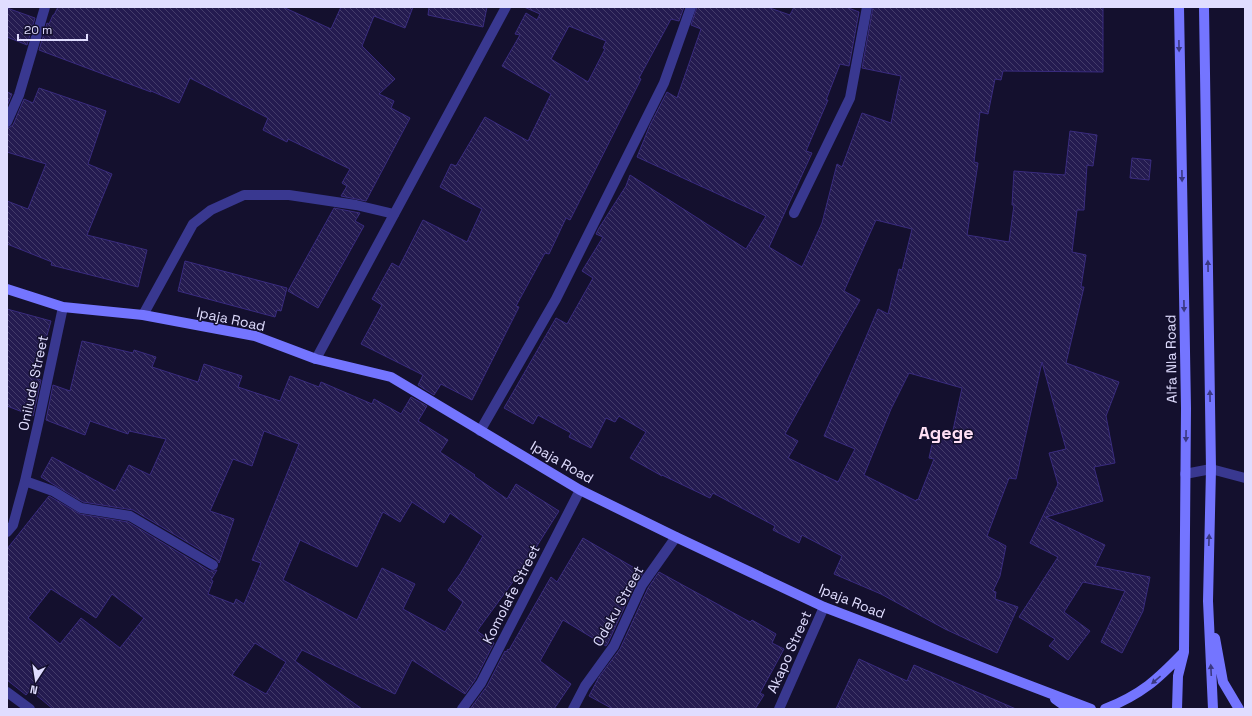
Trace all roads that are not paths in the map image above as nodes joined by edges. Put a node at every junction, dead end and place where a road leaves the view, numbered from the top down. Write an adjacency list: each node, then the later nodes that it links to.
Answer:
1 (46, 7): 7 (street)
2 (506, 7): 9 (street)
3 (691, 7): 14 (street)
4 (867, 7): 8 (street)
5 (1179, 7): 16 (main road, Alfa Nla Road, one-way to 16)
6 (1204, 7): 15 (main road, one-way to 6)
7 (7, 122)
8 (794, 213)
9 (394, 214): 12 (street); 13 (street)
10 (7, 289): 11 (main road, Ipaja Road)
11 (63, 307): 12 (main road, Ipaja Road); 18 (street, Onilude Street)
12 (143, 315): 13 (main road, Ipaja Road)
13 (316, 359): 14 (main road, Ipaja Road)
14 (480, 431): 19 (main road, Ipaja Road)
15 (1211, 469): 16 (street); 17 (street); 23 (main road, one-way to 15)
16 (1185, 474): 25 (main road, Alfa Nla Road)
17 (1245, 478)
18 (25, 481): 20 (street, Onilude Street); 22 (street)
19 (580, 490): 21 (main road, Ipaja Road); 29 (street, Komolafe Street)
20 (7, 532)
21 (676, 537): 24 (main road, Ipaja Road); 30 (street, Odeku Street)
22 (213, 565)
23 (1208, 601): 36 (main road, one-way to 23); 37 (main road)
24 (824, 607): 26 (main road, Ipaja Road); 31 (street, Akapo Street)
25 (1184, 652): 34 (main road, one-way to 34); 35 (main road, Alfa Nla Road)
26 (1044, 690): 32 (main road); 33 (main road, Ipaja Road)
27 (7, 692): 28 (street)
28 (30, 709)
29 (462, 709)
30 (573, 709)
31 (779, 709)
32 (1069, 709)
33 (1091, 709)
34 (1105, 709)
35 (1177, 709)
36 (1213, 709)
37 (1239, 709)

